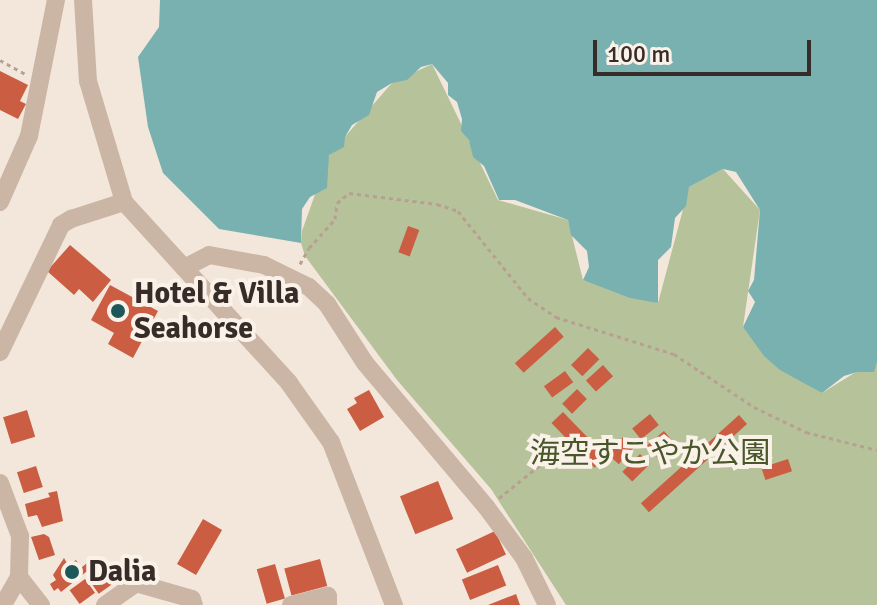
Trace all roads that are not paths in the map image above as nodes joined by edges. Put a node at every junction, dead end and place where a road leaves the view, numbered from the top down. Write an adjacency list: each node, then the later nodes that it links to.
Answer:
1 (56, 0): 3 (street)
2 (83, 0): 4 (street)
3 (0, 202)
4 (124, 202): 5 (street); 6 (street)
5 (184, 268): 15 (street); 16 (street)
6 (0, 352)
7 (0, 483): 8 (street)
8 (19, 577): 9 (street); 10 (street)
9 (3, 605)
10 (41, 605)
11 (105, 605): 12 (street)
12 (194, 605)
13 (291, 605): 14 (street)
14 (328, 605)
15 (394, 605)
16 (547, 605)

